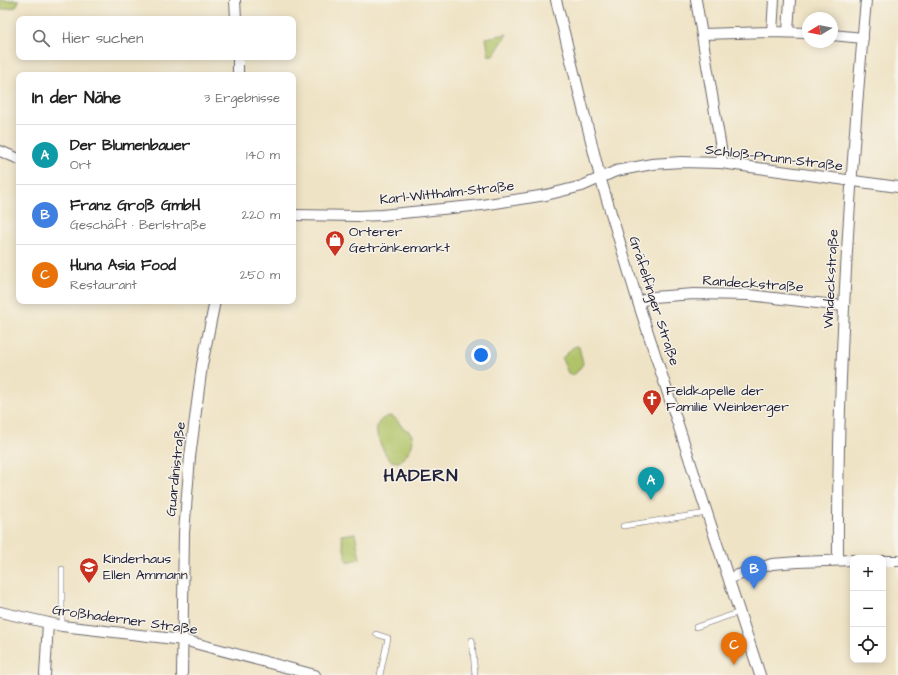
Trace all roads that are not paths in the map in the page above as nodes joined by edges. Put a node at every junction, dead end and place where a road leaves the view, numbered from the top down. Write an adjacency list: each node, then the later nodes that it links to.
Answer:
1 (235, 0): 7 (street)
2 (556, 0): 19 (street, Gräfelfinger Straße)
3 (696, 0): 11 (street)
4 (774, 0): 8 (street)
5 (790, 0): 9 (street)
6 (866, 0): 13 (street, Windeckstraße)
7 (236, 16)
8 (772, 32): 9 (street); 11 (street)
9 (788, 32): 10 (street)
10 (802, 33)
11 (703, 34): 18 (street)
12 (838, 36): 13 (street)
13 (863, 38): 20 (street, Windeckstraße)
14 (238, 60): 15 (street)
15 (238, 72)
16 (0, 151): 17 (street)
17 (16, 158)
18 (721, 163): 19 (street, Schloß-Prunn-Straße); 20 (street, Schloß-Prunn-Straße)
19 (600, 177): 22 (street, Karl-Witthalm-Straße); 23 (street, Gräfelfinger Straße)
20 (851, 181): 21 (street, Schloß-Prunn-Straße); 25 (street, Windeckstraße)
21 (898, 187)
22 (296, 215)
23 (638, 302): 25 (street, Randeckstraße); 26 (street, Gräfelfinger Straße)
24 (214, 304): 40 (street, Guardinistraße)
25 (843, 306): 28 (street, Windeckstraße)
26 (707, 513): 27 (lane); 33 (street, Gräfelfinger Straße)
27 (623, 526)
28 (838, 560): 29 (street); 33 (street)
29 (850, 560)
30 (886, 561): 31 (street)
31 (898, 561)
32 (62, 569): 37 (lane)
33 (729, 578): 35 (street, Gräfelfinger Straße)
34 (0, 612): 36 (street, Großhaderner Straße)
35 (740, 612): 38 (lane); 47 (street, Gräfelfinger Straße)
36 (48, 623): 37 (street, Großhaderner Straße); 42 (street)
37 (62, 626): 40 (street, Großhaderner Straße)
38 (696, 627)
39 (376, 634): 45 (lane)
40 (183, 640): 43 (street, Guardinistraße); 44 (street, Großhaderner Straße)
41 (472, 640): 46 (lane)
42 (45, 675)
43 (182, 675)
44 (315, 675)
45 (380, 675)
46 (475, 675)
47 (760, 675)

